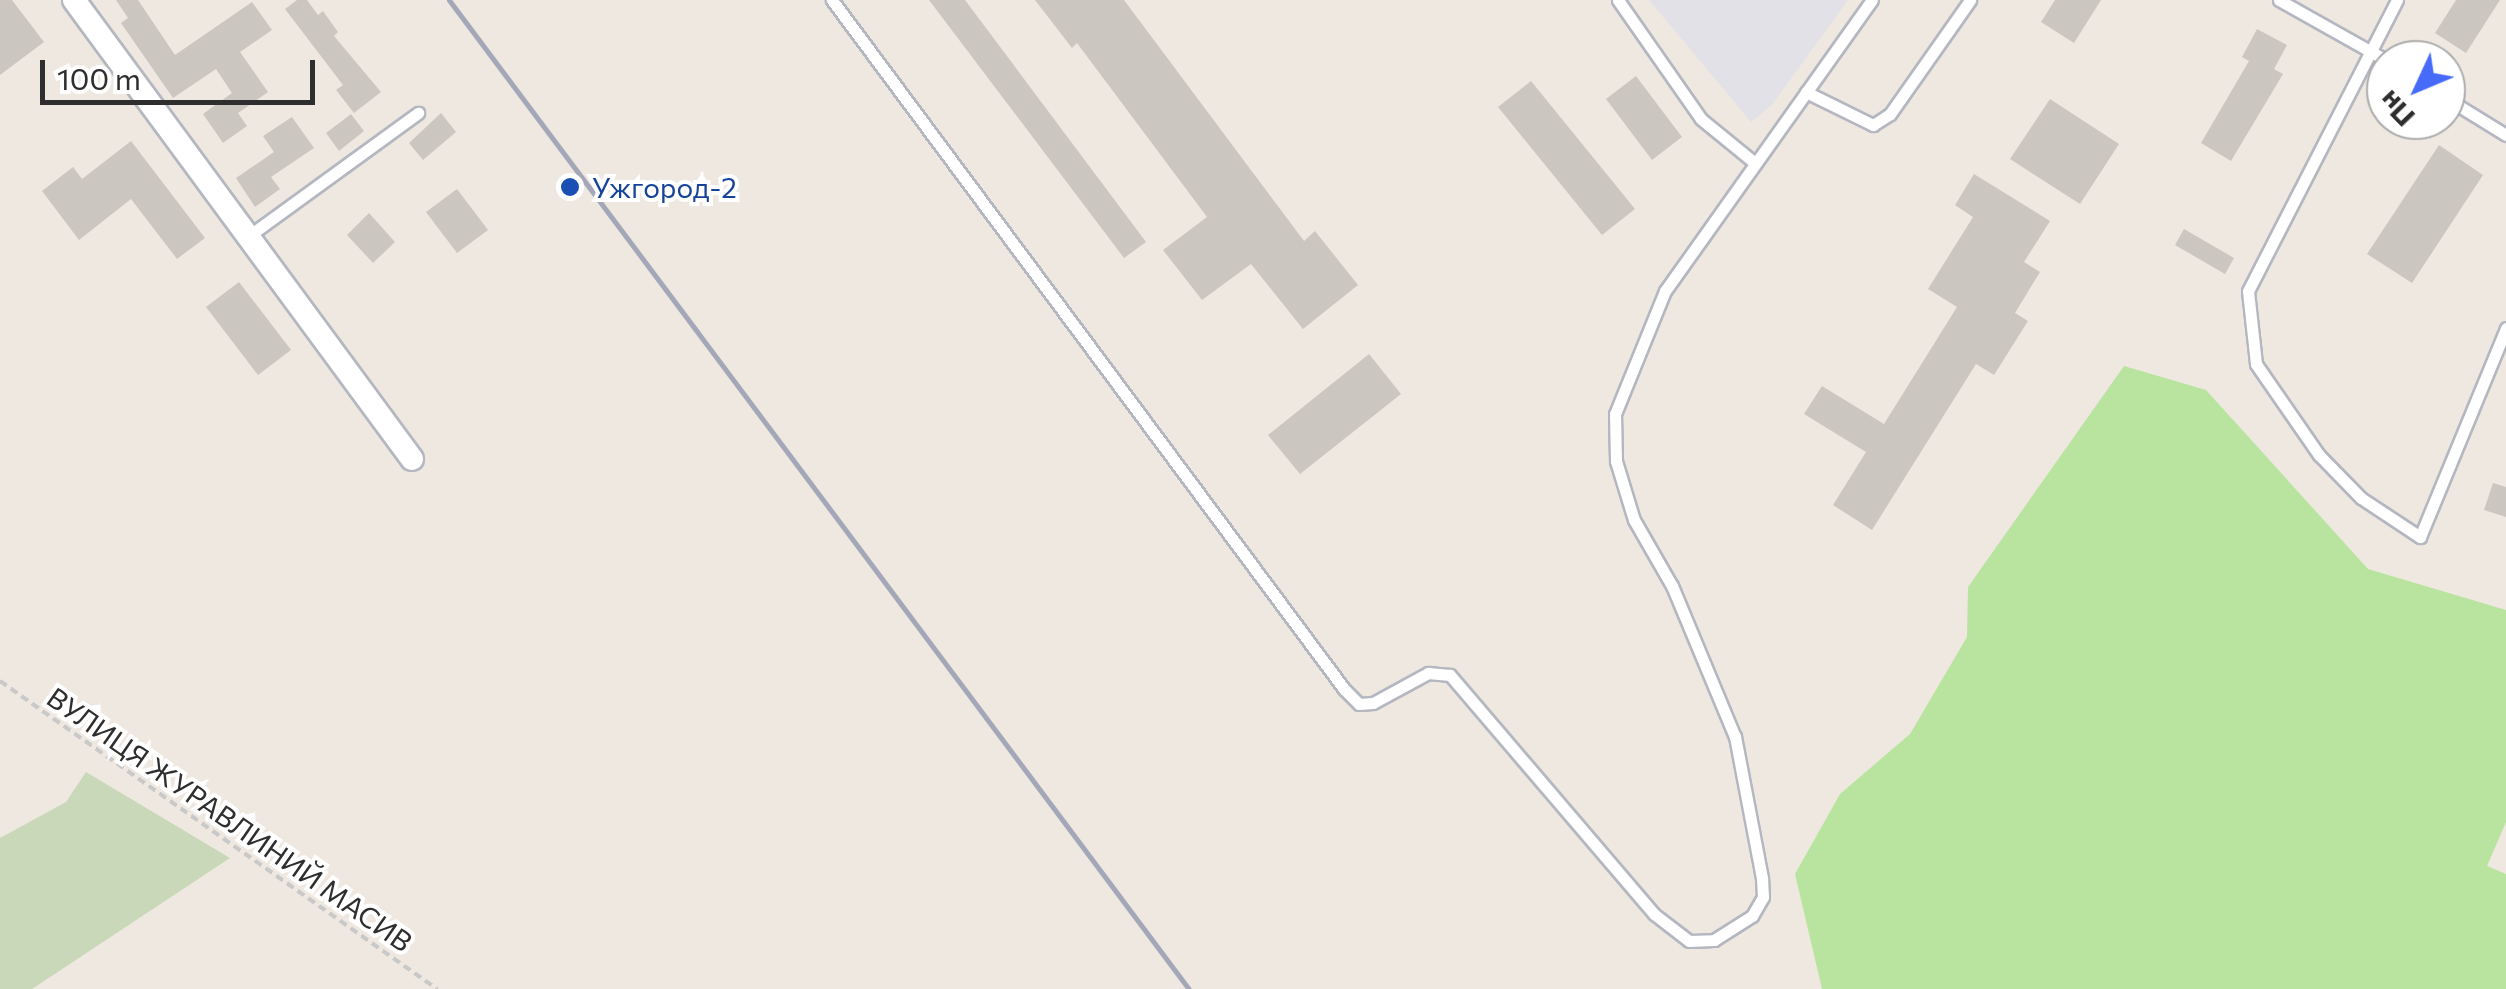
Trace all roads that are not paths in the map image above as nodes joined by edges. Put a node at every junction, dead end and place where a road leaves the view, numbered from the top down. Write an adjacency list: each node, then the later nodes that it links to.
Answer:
1 (74, 0): 16 (street)
2 (832, 0): 15 (lane)
3 (1618, 0): 15 (lane)
4 (1872, 0): 11 (lane)
5 (1970, 0): 11 (lane)
6 (2279, 0): 9 (lane)
7 (2397, 0): 8 (lane)
8 (2376, 40)
9 (2366, 47)
10 (2366, 60): 17 (lane)
11 (1806, 92): 15 (lane)
12 (2466, 111): 14 (lane)
13 (418, 113): 16 (lane)
14 (2506, 136)
15 (1755, 164)
16 (250, 235): 18 (street)
17 (2506, 328)
18 (412, 460)

